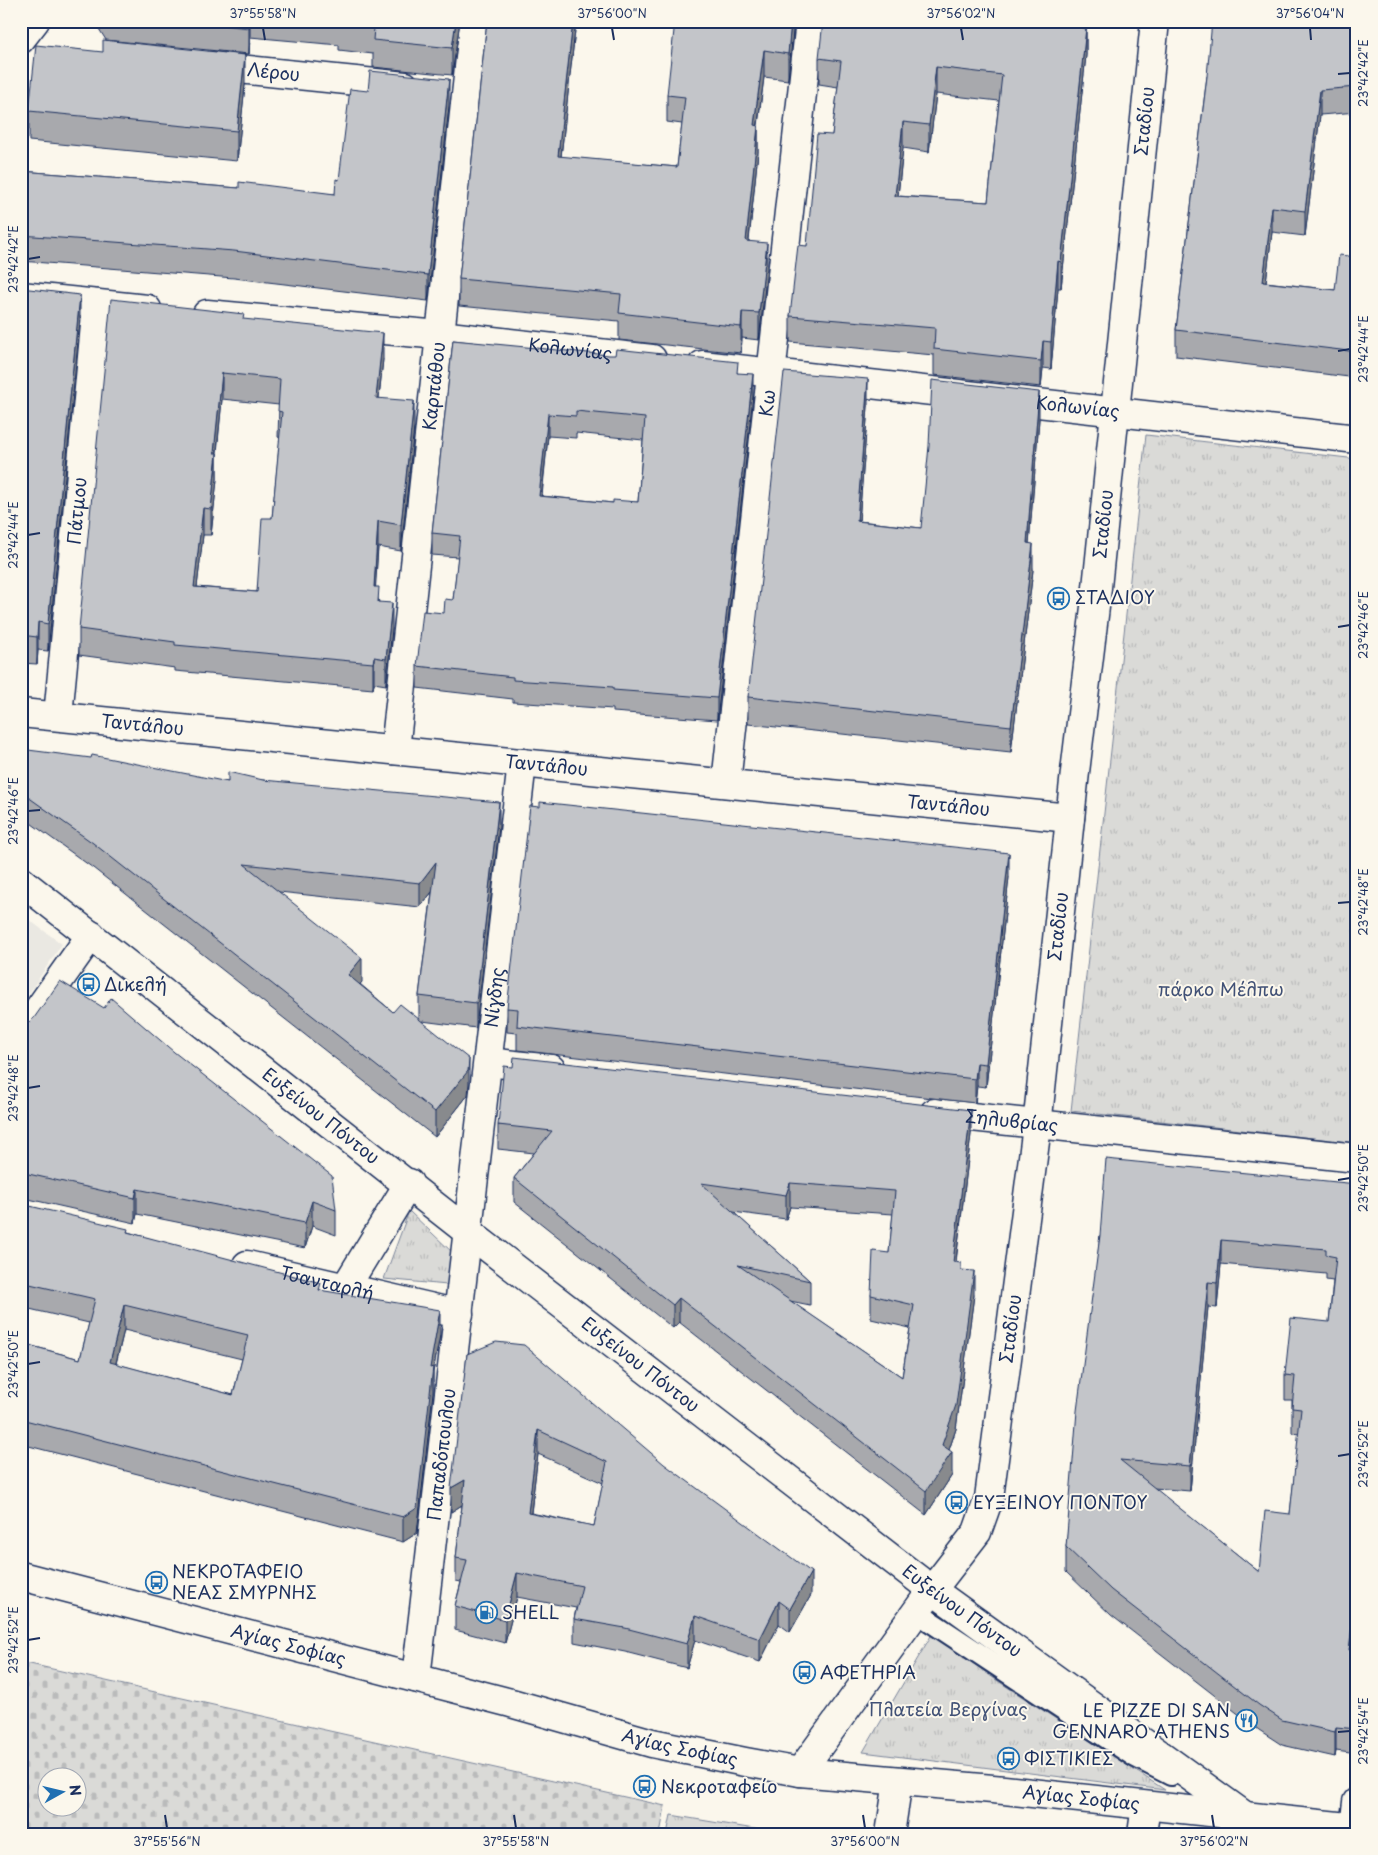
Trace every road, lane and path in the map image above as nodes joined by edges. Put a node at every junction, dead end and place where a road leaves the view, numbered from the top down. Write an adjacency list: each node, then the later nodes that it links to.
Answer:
1 (35, 21): 5 (street)
2 (474, 21): 7 (street, Καρπάθου)
3 (810, 21): 11 (street, Κω)
4 (1156, 21): 12 (street, Σταδίου)
5 (28, 45)
6 (180, 63): 7 (street, Λέρου)
7 (466, 92): 10 (street, Καρπάθου)
8 (21, 296): 9 (street, Κολωνίας)
9 (97, 304): 10 (street, Κολωνίας); 15 (street, Πάτμου)
10 (440, 335): 11 (street, Κολωνίας); 16 (street, Καρπάθου)
11 (771, 373): 12 (street, Κολωνίας); 18 (street, Κω)
12 (1116, 412): 13 (street, Κολωνίας); 19 (street, Σταδίου)
13 (1357, 439)
14 (21, 712): 15 (street, Ταντάλου)
15 (58, 716): 16 (street, Ταντάλου)
16 (395, 750): 17 (street, Ταντάλου)
17 (522, 763): 18 (street, Ταντάλου); 23 (street, Νίγδης)
18 (726, 783): 19 (street, Ταντάλου)
19 (1070, 818): 26 (street, Σταδίου)
20 (21, 881): 21 (street, Ευξείνου Πόντου)
21 (91, 935): 22 (street); 28 (street, Ευξείνου Πόντου)
22 (21, 1034)
23 (488, 1062): 24 (street); 29 (street, Νίγδης)
24 (576, 1072)
25 (910, 1111): 26 (street, Σηλυβρίας)
26 (1037, 1126): 27 (street, Σηλυβρίας); 34 (street, Σταδίου)
27 (1357, 1158)
28 (409, 1184): 29 (street, Ευξείνου Πόντου); 31 (street)
29 (468, 1232): 32 (street, Παπαδόπουλου); 34 (street, Ευξείνου Πόντου)
30 (221, 1259): 31 (street, Τσανταρλή)
31 (345, 1288): 32 (street, Τσανταρλή)
32 (458, 1314): 36 (street, Παπαδόπουλου)
33 (21, 1576): 36 (street, Αγίας Σοφίας)
34 (932, 1590): 35 (street, Σταδίου); 41 (street, Ευξείνου Πόντου)
35 (916, 1612): 37 (street, Σταδίου); 41 (lane)
36 (416, 1678): 37 (street, Αγίας Σοφίας)
37 (800, 1772): 38 (street, Αγίας Σοφίας)
38 (898, 1781): 39 (street, Αγίας Σοφίας); 42 (street)
39 (1146, 1806): 41 (street, Αγίας Σοφίας); 43 (street)
40 (1356, 1820): 41 (street, Αγίας Σοφίας)
41 (1260, 1826)
42 (890, 1834)
43 (1142, 1834)

